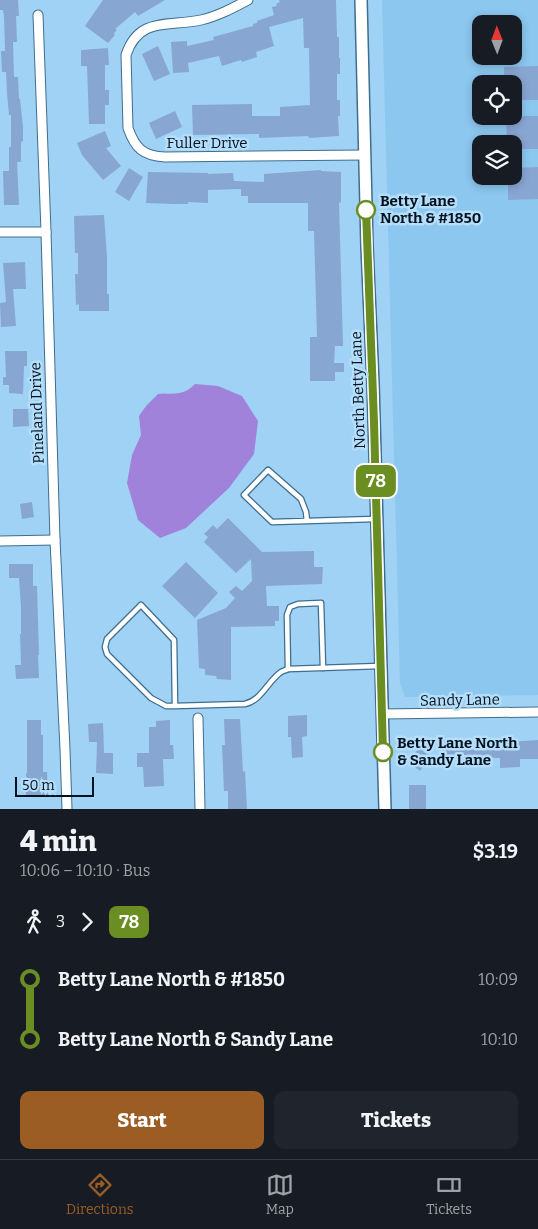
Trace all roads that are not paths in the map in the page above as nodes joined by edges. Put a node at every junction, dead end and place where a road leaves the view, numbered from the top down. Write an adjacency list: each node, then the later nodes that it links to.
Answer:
1 (248, 0): 4 (street, Fuller Drive)
2 (361, 0): 4 (street, North Betty Lane)
3 (38, 15): 6 (street, Pineland Drive)
4 (365, 155): 7 (street, North Betty Lane)
5 (0, 232): 6 (street)
6 (46, 232): 9 (street, Pineland Drive)
7 (377, 519): 8 (lane); 11 (street, North Betty Lane)
8 (307, 521): 8 (lane)
9 (55, 540): 10 (street); 18 (street, Pineland Drive)
10 (0, 541)
11 (380, 666): 12 (lane); 16 (street, North Betty Lane)
12 (322, 668): 13 (lane); 13 (lane)
13 (288, 669): 14 (lane)
14 (175, 706): 14 (lane)
15 (538, 712): 16 (street, Sandy Lane)
16 (382, 714): 20 (street, North Betty Lane)
17 (198, 718): 19 (street)
18 (67, 809)
19 (200, 809)
20 (385, 809)

